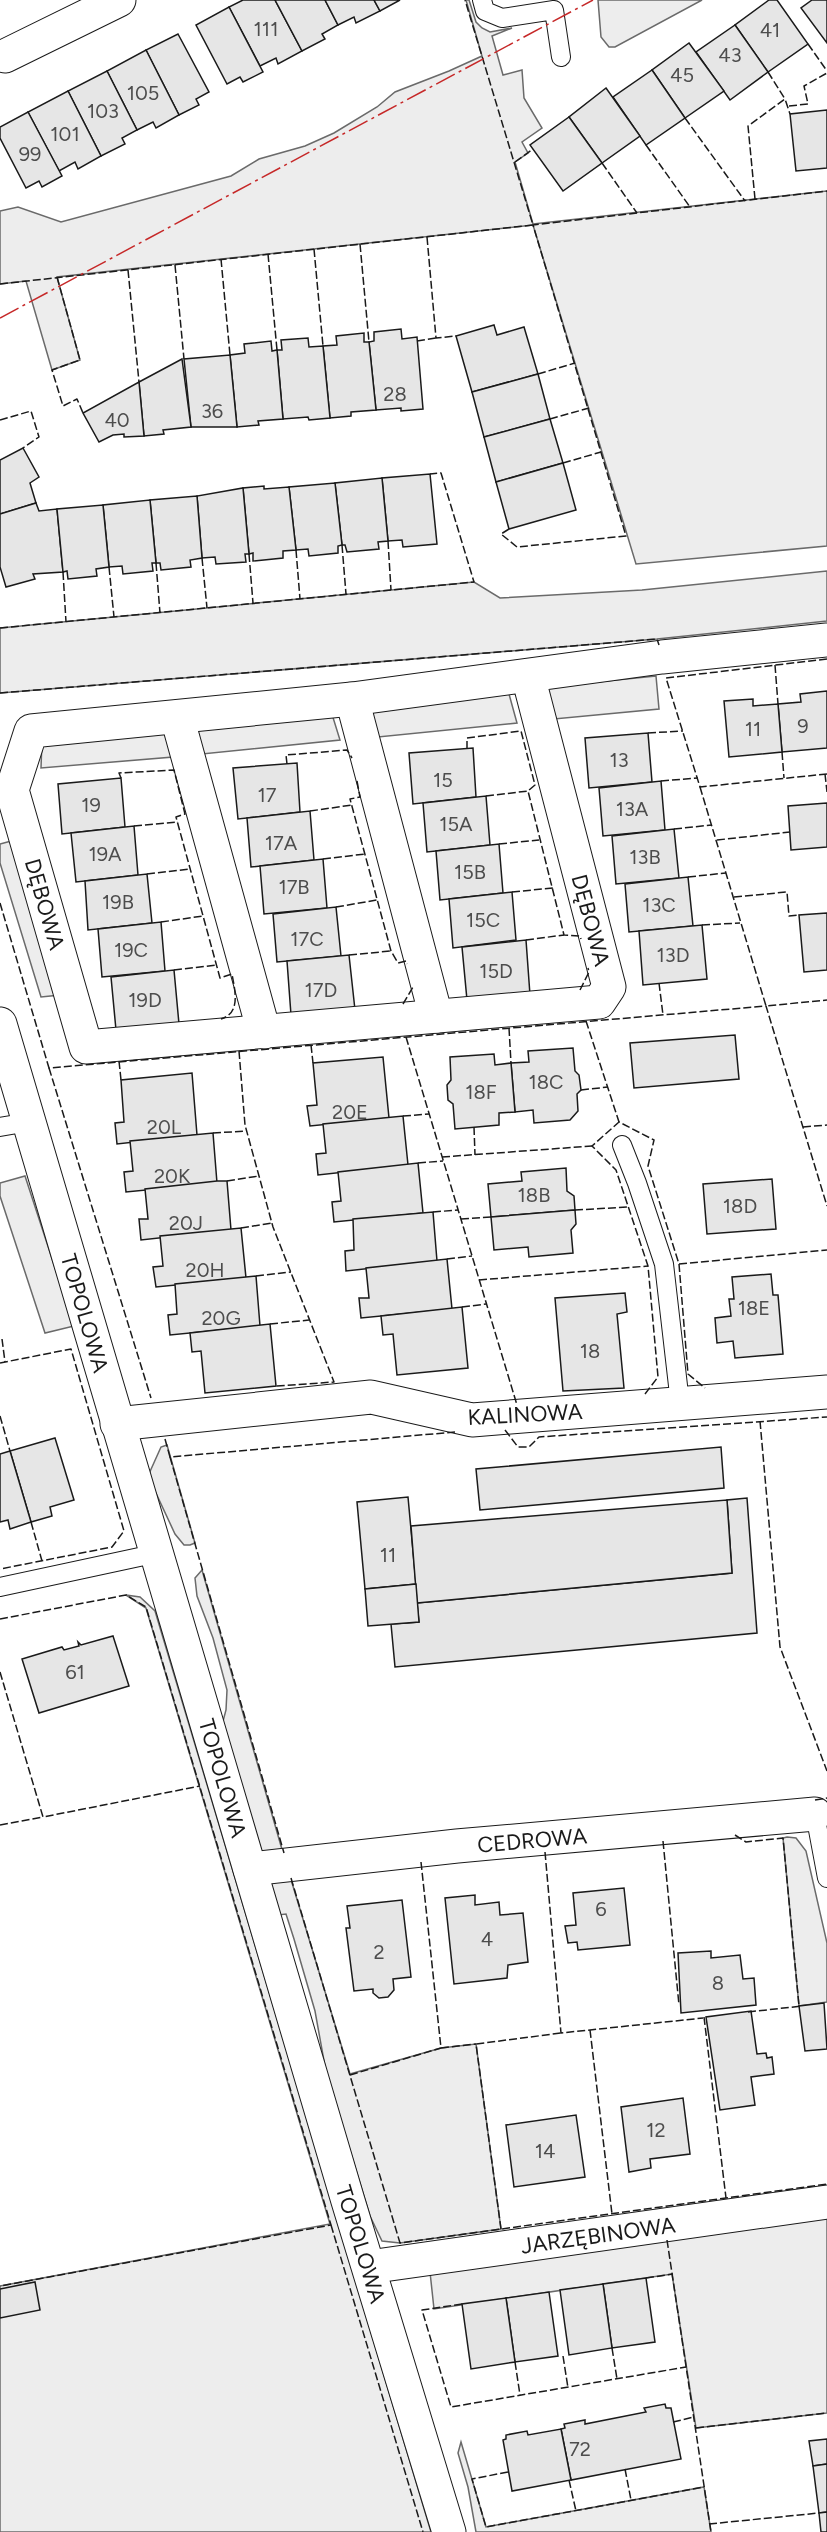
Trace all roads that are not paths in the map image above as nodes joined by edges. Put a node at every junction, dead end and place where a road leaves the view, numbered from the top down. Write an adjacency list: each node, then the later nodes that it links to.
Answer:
1 (119, 0): 3 (street)
2 (482, 0): 4 (lane)
3 (5, 56)
4 (561, 57)
5 (827, 640): 6 (street, DĘBOWA)
6 (528, 676): 7 (street, DĘBOWA); 9 (street, DĘBOWA)
7 (352, 699): 8 (street, DĘBOWA); 9 (street)
8 (177, 717): 11 (street); 11 (street, DĘBOWA)
9 (436, 1016): 11 (street, DĘBOWA)
10 (0, 1024): 12 (street, TOPOLOWA)
11 (264, 1032)
12 (14, 1125): 16 (street, TOPOLOWA)
13 (622, 1145): 15 (lane)
14 (827, 1392): 15 (street, KALINOWA)
15 (680, 1403): 16 (street, KALINOWA)
16 (117, 1425): 17 (street, TOPOLOWA)
17 (158, 1553): 18 (lane); 20 (street, TOPOLOWA)
18 (0, 1587)
19 (815, 1814): 20 (street, CEDROWA); 21 (lane)
20 (250, 1869): 23 (street, TOPOLOWA)
21 (827, 1878)
22 (827, 2202): 23 (street, JARZĘBINOWA)
23 (369, 2267): 24 (street, TOPOLOWA)
24 (449, 2532)

